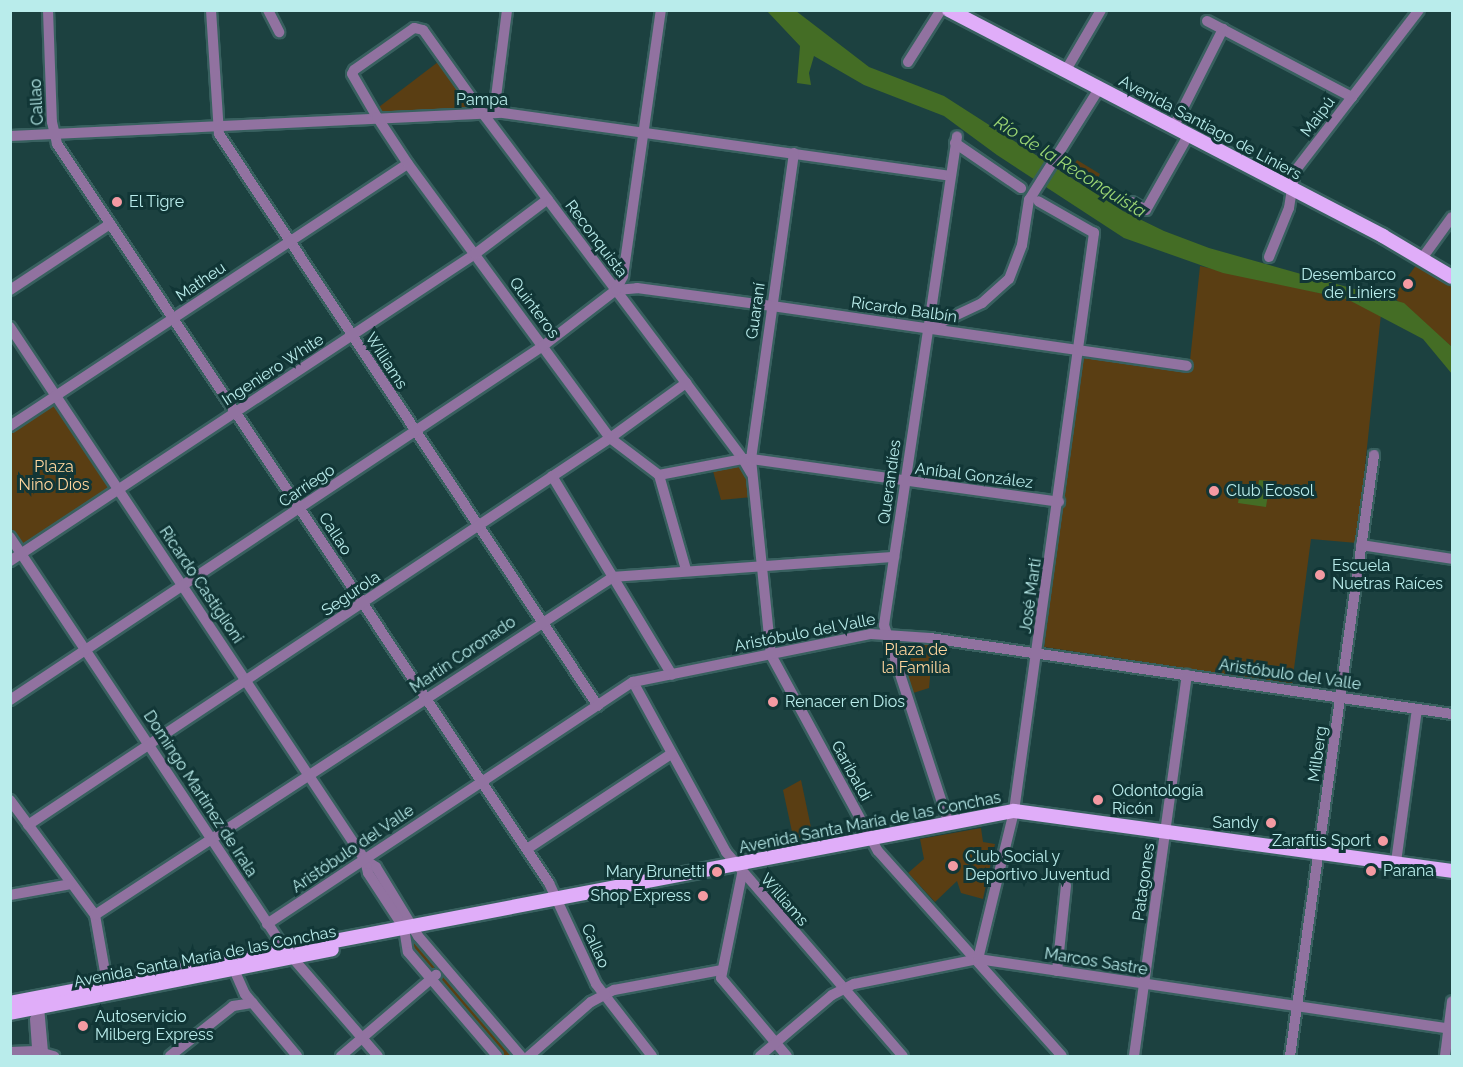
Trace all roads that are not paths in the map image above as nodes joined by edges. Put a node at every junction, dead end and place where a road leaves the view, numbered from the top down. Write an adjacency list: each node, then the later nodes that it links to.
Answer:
1 (48, 10): 23 (street, Callao)
2 (211, 10): 20 (street, Williams)
3 (268, 10): 12 (street)
4 (507, 10): 18 (street)
5 (662, 10): 22 (street)
6 (941, 10): 13 (street)
7 (949, 10): 14 (main road, Avenida Santiago de Liniers)
8 (1101, 10): 14 (street)
9 (1419, 10): 17 (street, Maipú)
10 (1207, 21): 11 (street)
11 (1223, 29): 17 (street); 21 (street)
12 (279, 32)
13 (908, 62)
14 (1066, 70): 16 (main road, Avenida Santiago de Liniers)
15 (352, 74): 18 (street, Reconquista); 19 (street, Quinteros)
16 (1100, 89): 21 (main road, Avenida Santiago de Liniers); 31 (street)
17 (1352, 97): 30 (street, Maipú)
18 (488, 114): 19 (street, Pampa); 22 (street, Pampa); 32 (street, Reconquista)
19 (377, 117): 20 (street, Pampa); 27 (street, Quinteros)
20 (217, 126): 23 (street, Pampa); 36 (street, Williams)
21 (1174, 126): 24 (main road, Avenida Santiago de Liniers)
22 (645, 133): 26 (street, Pampa); 42 (street)
23 (53, 134): 25 (street, Pampa); 35 (street, Callao)
24 (1189, 134): 30 (main road, Avenida Santiago de Liniers); 33 (street)
25 (10, 136)
26 (794, 153): 28 (street, Pampa); 43 (street, Guaraní)
27 (408, 164): 36 (street, Matheu); 37 (street, Quinteros)
28 (949, 176): 29 (street, Querandíes); 46 (street, Querandíes)
29 (1021, 188)
30 (1292, 190): 38 (street, Maipú); 39 (main road, Avenida Santiago de Liniers)
31 (1035, 197): 46 (street); 49 (street, José Martí)
32 (548, 199): 37 (street, Ingeniero White); 42 (street, Reconquista)
33 (1132, 202)
34 (1452, 217): 39 (street)
35 (110, 224): 41 (street); 44 (street, Callao)
36 (290, 241): 44 (street, Matheu); 47 (street, Williams)
37 (475, 254): 47 (street, Ingeniero White); 48 (street, Quinteros)
38 (1269, 257)
39 (1423, 257): 40 (main road, Avenida Santiago de Liniers)
40 (1452, 277)
41 (10, 290)
42 (616, 290): 43 (street, Ricardo Balbín); 48 (street, Carriego); 51 (street, Reconquista)
43 (772, 306): 46 (street, Ricardo Balbín); 58 (street, Guaraní)
44 (174, 318): 52 (street, Matheu); 53 (street, Callao)
45 (10, 327): 52 (street, Ricardo Castiglioni)
46 (927, 328): 49 (street, Ricardo Balbín); 62 (street, Querandíes)
47 (352, 337): 53 (street, Ingeniero White); 55 (street, Williams)
48 (543, 346): 55 (street, Carriego); 56 (street, Quinteros)
49 (1080, 351): 50 (street, Ricardo Balbín); 64 (street, José Martí)
50 (1187, 366)
51 (686, 382): 56 (street, Segurola); 58 (street, Reconquista)
52 (57, 395): 54 (street, Matheu); 63 (street, Ricardo Castiglioni)
53 (237, 412): 63 (street, Ingeniero White); 65 (street, Callao)
54 (10, 426)
55 (414, 432): 65 (street, Carriego); 66 (street, Williams)
56 (610, 438): 60 (street, Quinteros); 61 (street, Segurola)
57 (1374, 454): 68 (street, Milberg)
58 (747, 459): 59 (street, Guaraní); 60 (street); 62 (street, Aníbal González)
59 (751, 473): 73 (street, Garibaldi)
60 (659, 475): 74 (street)
61 (552, 476): 66 (street, Segurola); 75 (street)
62 (906, 482): 64 (street, Aníbal González); 70 (street, Querandíes)
63 (119, 490): 69 (street, Ingeniero White); 76 (street, Ricardo Castiglioni)
64 (1059, 502): 82 (street, José Martí)
65 (301, 508): 76 (street, Carriego); 77 (street, Callao)
66 (477, 525): 77 (street, Segurola); 78 (street, Williams)
67 (10, 537): 69 (street, Domingo Martínez de Irala)
68 (1361, 545): 71 (street); 88 (street, Milberg)
69 (21, 554): 72 (street, Ingeniero White); 80 (street, Domingo Martínez de Irala)
70 (894, 557): 73 (street, Martín Coronado); 79 (street, Querandíes)
71 (1452, 559)
72 (10, 561)
73 (759, 564): 74 (street, Martín Coronado); 81 (street, Garibaldi)
74 (686, 570): 75 (street, Martín Coronado)
75 (614, 577): 78 (street, Martín Coronado); 83 (street)
76 (184, 587): 80 (street, Carriego); 85 (street, Ricardo Castiglioni)
77 (363, 604): 85 (street, Segurola); 87 (street, Callao)
78 (541, 621): 87 (street, Martín Coronado); 90 (street, Williams)
79 (885, 632): 81 (street, Aristóbulo del Valle); 82 (street, Aristóbulo del Valle); 99 (street, Querandíes)
80 (86, 651): 89 (street, Carriego); 93 (street, Domingo Martínez de Irala)
81 (771, 655): 83 (street, Aristóbulo del Valle); 102 (street, Garibaldi)
82 (1037, 655): 84 (street, Aristóbulo del Valle); 98 (street, José Martí)
83 (672, 675): 86 (street, Aristóbulo del Valle)
84 (1187, 675): 88 (street, Aristóbulo del Valle); 101 (street, Patagones)
85 (246, 680): 93 (street, Segurola); 95 (street, Ricardo Castiglioni)
86 (633, 682): 90 (street, Aristóbulo del Valle); 94 (street, Williams)
87 (426, 698): 95 (street, Martín Coronado); 96 (street, Callao)
88 (1341, 698): 91 (street, Aristóbulo del Valle); 105 (street, Milberg)
89 (10, 700)
90 (598, 706): 96 (street, Aristóbulo del Valle)
91 (1417, 709): 92 (street, Aristóbulo del Valle); 107 (street)
92 (1452, 714)
93 (149, 744): 100 (street, Segurola); 103 (street, Domingo Martínez de Irala)
94 (671, 754): 104 (street); 108 (street, Williams)
95 (310, 775): 103 (street, Martín Coronado); 106 (street, Ricardo Castiglioni)
96 (481, 782): 104 (street, Callao); 106 (street, Aristóbulo del Valle)
97 (10, 800): 100 (street)
98 (1014, 811): 99 (main road, Avenida Santa María de las Conchas); 101 (main road, Avenida Santa María de las Conchas); 118 (street, José Martí)
99 (949, 824): 102 (main road, Avenida Santa María de las Conchas)
100 (28, 825): 110 (street)
101 (1167, 830): 105 (main road, Avenida Santa María de las Conchas); 125 (street, Patagones)
102 (871, 838): 108 (main road, Avenida Santa María de las Conchas); 118 (street, Garibaldi)
103 (213, 839): 114 (street, Martín Coronado); 115 (street, Domingo Martínez de Irala)
104 (527, 849): 113 (street, Callao)
105 (1319, 850): 107 (main road, Avenida Santa María de las Conchas); 131 (street, Milberg)
106 (365, 860): 115 (street, Aristóbulo del Valle); 116 (street, Ricardo Castiglioni)
107 (1396, 862): 109 (main road, Avenida Santa María de las Conchas)
108 (739, 870): 113 (main road, Avenida Santa María de las Conchas); 120 (street); 126 (street, Williams)
109 (1452, 871)
110 (71, 884): 112 (street); 114 (street)
111 (1066, 885): 121 (street)
112 (10, 895)
113 (558, 900): 116 (main road, Avenida Santa María de las Conchas); 127 (street, Callao)
114 (95, 915): 124 (street)
115 (267, 924): 117 (street, Domingo Martínez de Irala)
116 (409, 927): 117 (main road, Avenida Santa María de las Conchas); 119 (street, Ricardo Castiglioni); 123 (street, Ricardo Castiglioni)
117 (288, 953): 124 (main road, Avenida Santa María de las Conchas); 132 (main road, Avenida Santa María de las Conchas); 135 (street, Domingo Martínez de Irala)
118 (978, 960): 121 (street, Marcos Sastre); 126 (street, Marcos Sastre); 151 (street, Garibaldi)
119 (444, 968): 123 (street); 145 (street, Ricardo Castiglioni)
120 (722, 970): 127 (street); 136 (street)
121 (1057, 971): 125 (street, Marcos Sastre)
122 (232, 975): 130 (street)
123 (431, 979): 135 (street); 144 (street, Ricardo Castiglioni)
124 (107, 983): 129 (main road, Avenida Santa María de las Conchas)
125 (1145, 985): 131 (street, Marcos Sastre); 152 (street, Patagones)
126 (843, 989): 136 (street, Marcos Sastre); 150 (street, Williams)
127 (602, 996): 146 (street); 147 (street, Callao)
128 (1452, 1001): 134 (street)
129 (10, 1003)
130 (250, 1004): 139 (street); 140 (street); 141 (street)
131 (1297, 1007): 134 (street, Marcos Sastre); 153 (street, Milberg)
132 (36, 1008): 133 (main road, Avenida Santa María de las Conchas); 138 (street)
133 (10, 1013)
134 (1450, 1029): 154 (street)
135 (362, 1038): 142 (street); 143 (street, Domingo Martínez de Irala)
136 (776, 1044): 148 (street, Marcos Sastre); 149 (street)
137 (10, 1052): 138 (street)
138 (45, 1053)
139 (170, 1056)
140 (289, 1056)
141 (297, 1056)
142 (341, 1056)
143 (378, 1056)
144 (497, 1056)
145 (520, 1056)
146 (529, 1056)
147 (652, 1056)
148 (760, 1056)
149 (787, 1056)
150 (903, 1056)
151 (1062, 1056)
152 (1134, 1056)
153 (1290, 1056)
154 (1445, 1056)

